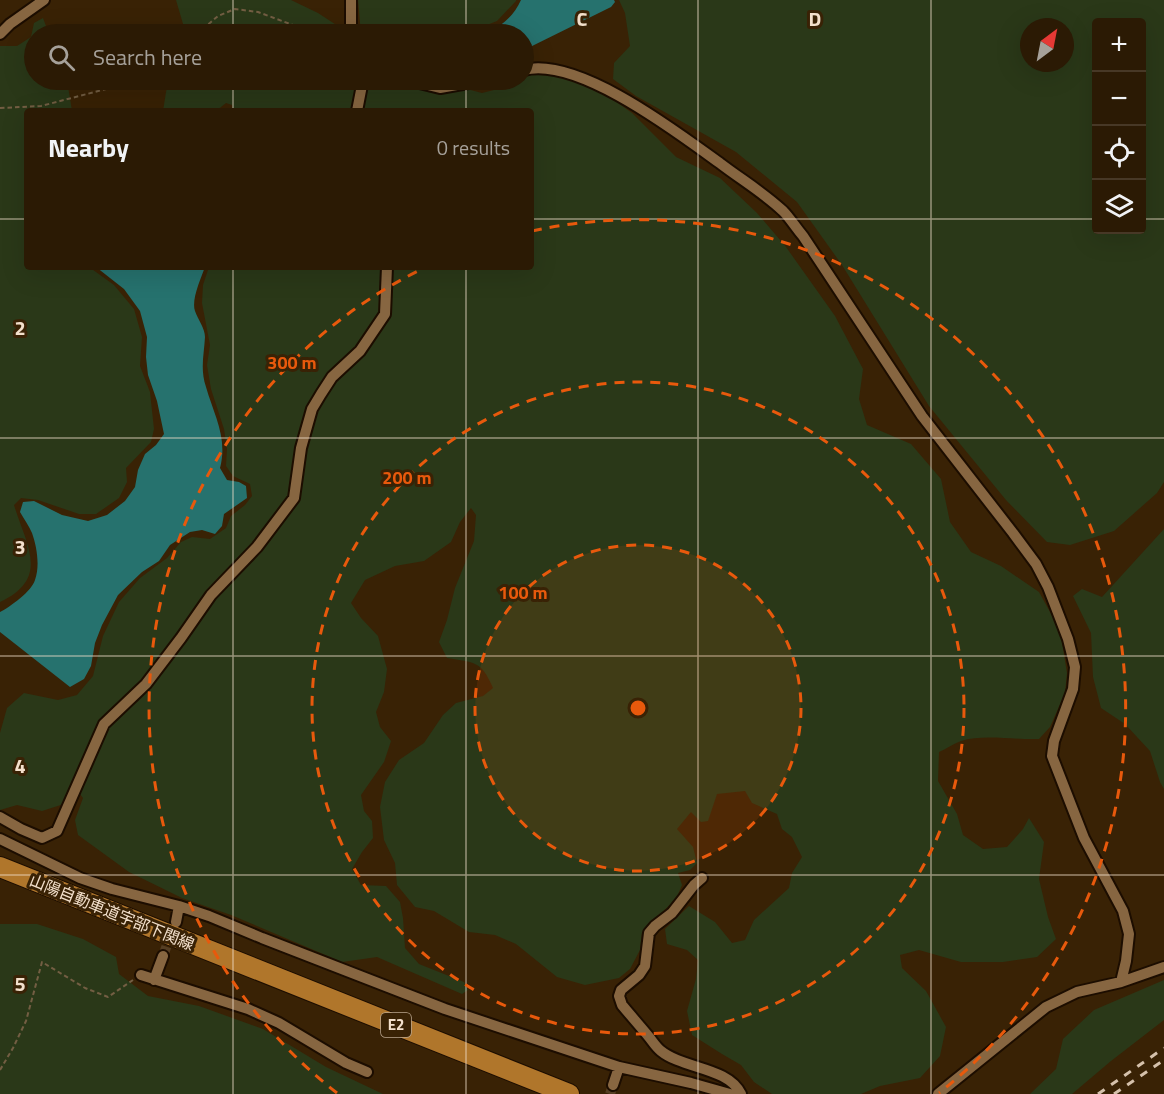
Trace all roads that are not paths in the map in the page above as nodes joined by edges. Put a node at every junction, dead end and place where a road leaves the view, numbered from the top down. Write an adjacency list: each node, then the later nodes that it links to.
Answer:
1 (44, 0): 4 (street)
2 (351, 0): 3 (street)
3 (351, 24)
4 (0, 34)
5 (534, 68): 20 (street)
6 (361, 90): 7 (street)
7 (358, 108)
8 (387, 270): 9 (street)
9 (0, 817)
10 (0, 839): 13 (street)
11 (0, 867): 16 (highway, 山陽自動車道宇部下関線 / E2)
12 (702, 878): 27 (street)
13 (179, 906): 14 (street); 21 (street)
14 (176, 921)
15 (163, 956): 19 (street)
16 (223, 956): 24 (highway, 山陽自動車道宇部下関線 / E2); 25 (highway, 山陽自動車道宇部下関線 / E2)
17 (1164, 967): 20 (street)
18 (141, 975): 19 (street)
19 (154, 980): 22 (street)
20 (1121, 982): 28 (street)
21 (619, 1067): 23 (street); 26 (street)
22 (367, 1072)
23 (613, 1085)
24 (541, 1094)
25 (569, 1094)
26 (730, 1094)
27 (741, 1094)
28 (938, 1094)

